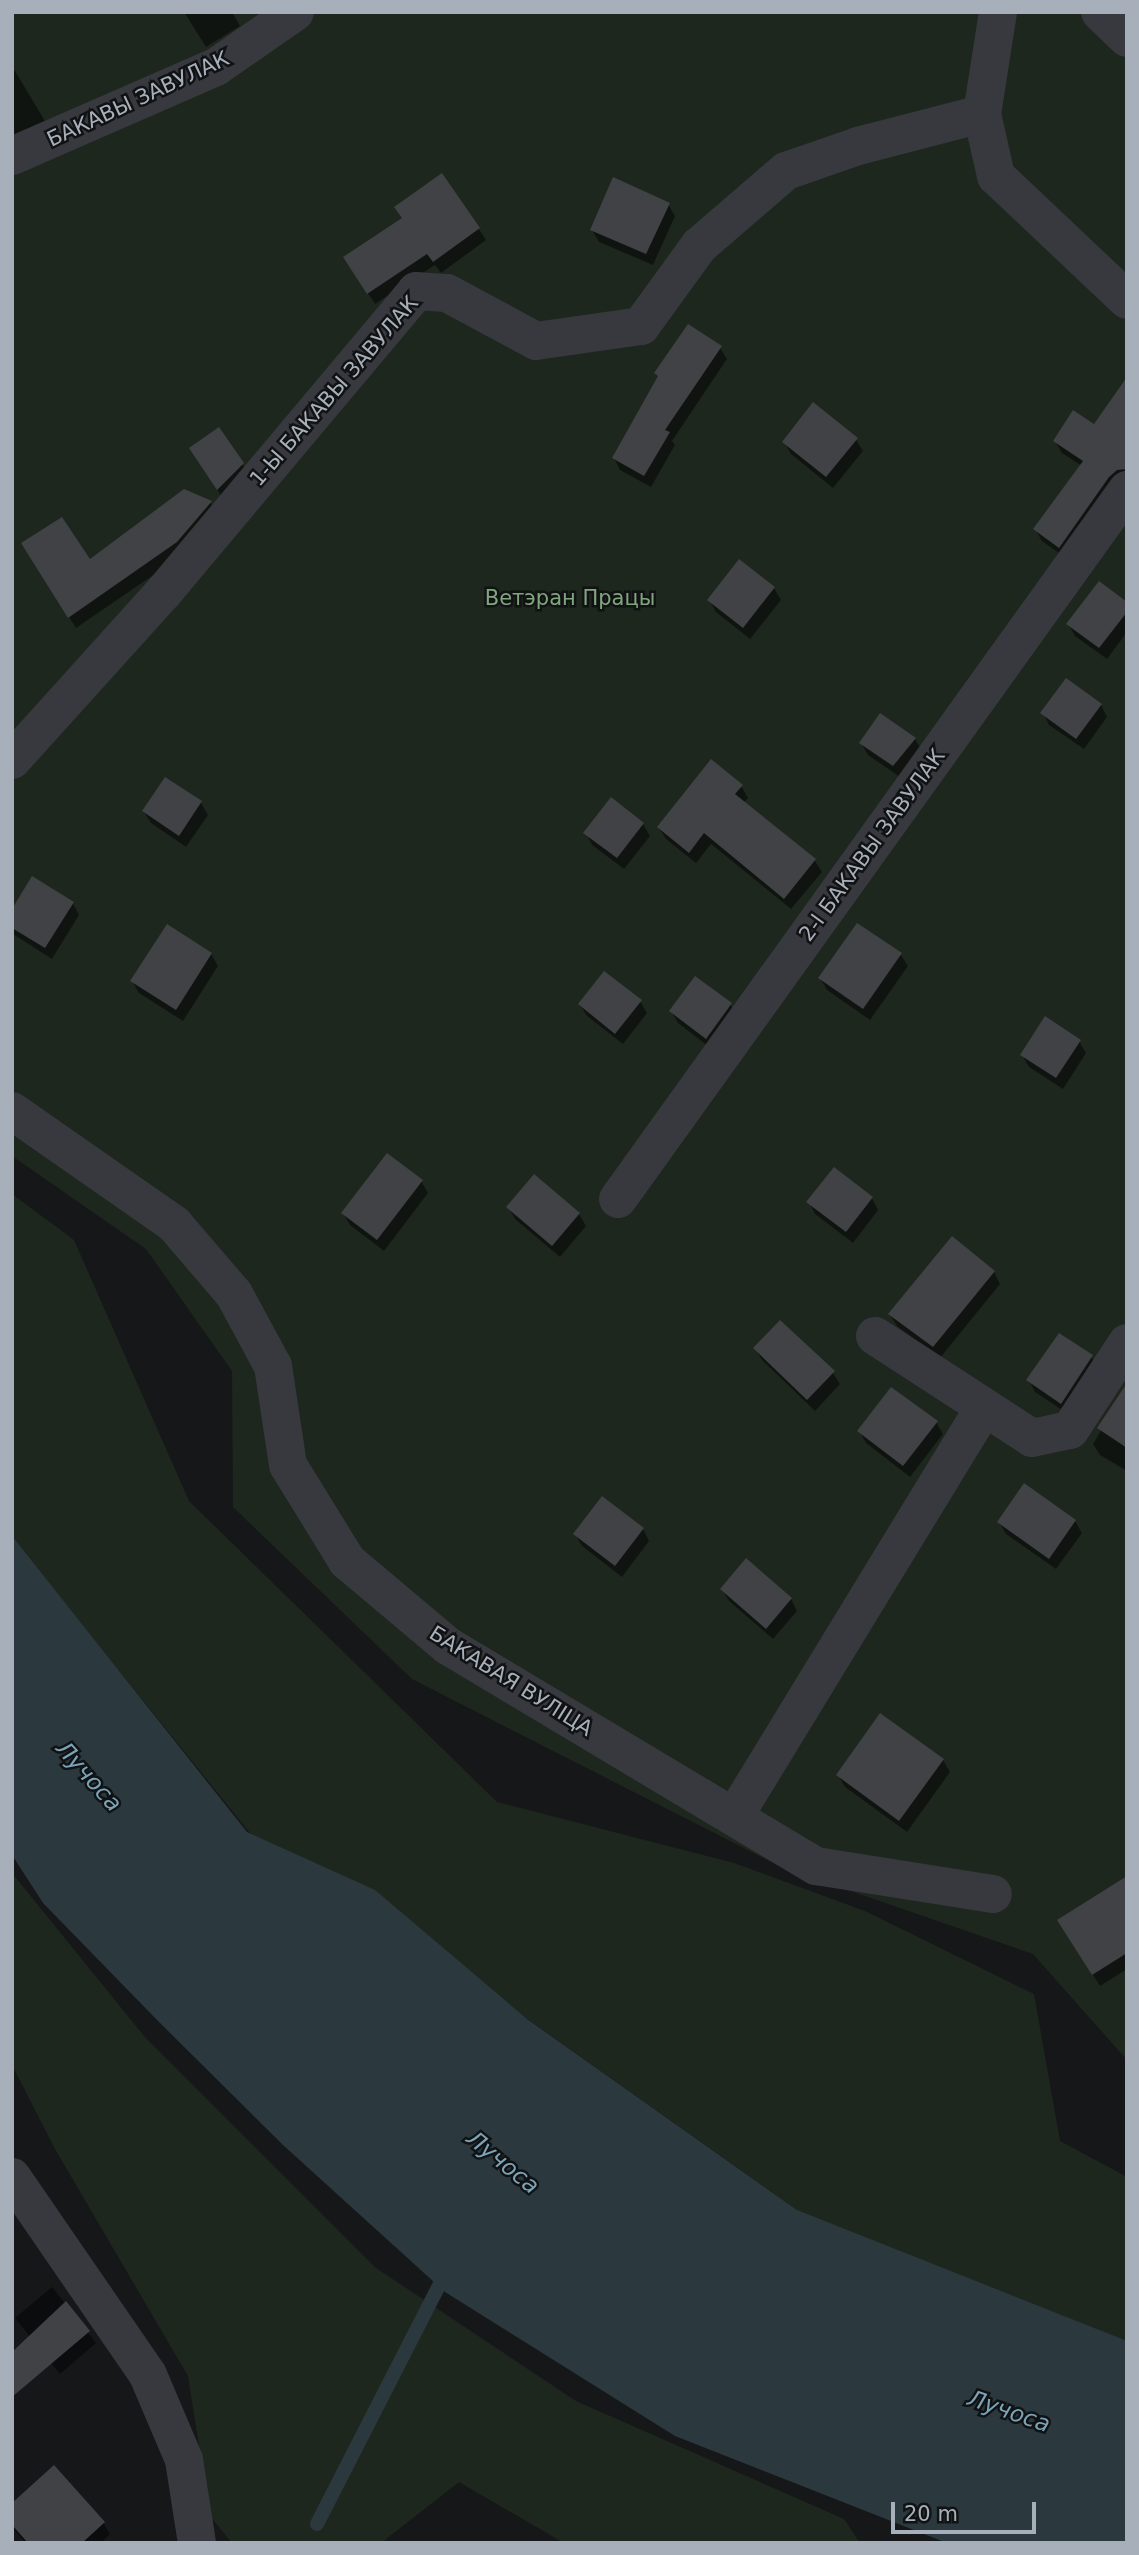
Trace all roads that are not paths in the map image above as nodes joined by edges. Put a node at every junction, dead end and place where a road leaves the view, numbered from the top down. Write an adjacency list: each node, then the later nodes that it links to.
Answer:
1 (295, 12): 6 (street, БАКАВЫ ЗАВУЛАК)
2 (998, 12): 5 (street)
3 (1100, 12): 4 (street)
4 (1127, 38)
5 (982, 114): 7 (street); 9 (street, 1-Ы БАКАВЫ ЗАВУЛАК)
6 (12, 156)
7 (1127, 300)
8 (1127, 490): 11 (street, 2-І БАКАВЫ ЗАВУЛАК)
9 (12, 760)
10 (12, 1111): 15 (street, БАКАВАЯ ВУЛІЦА)
11 (618, 1199)
12 (875, 1336): 14 (street)
13 (1127, 1343): 14 (street)
14 (984, 1407): 15 (street)
15 (734, 1817): 16 (street, БАКАВАЯ ВУЛІЦА)
16 (993, 1894)
17 (12, 2177): 18 (street)
18 (197, 2543)

